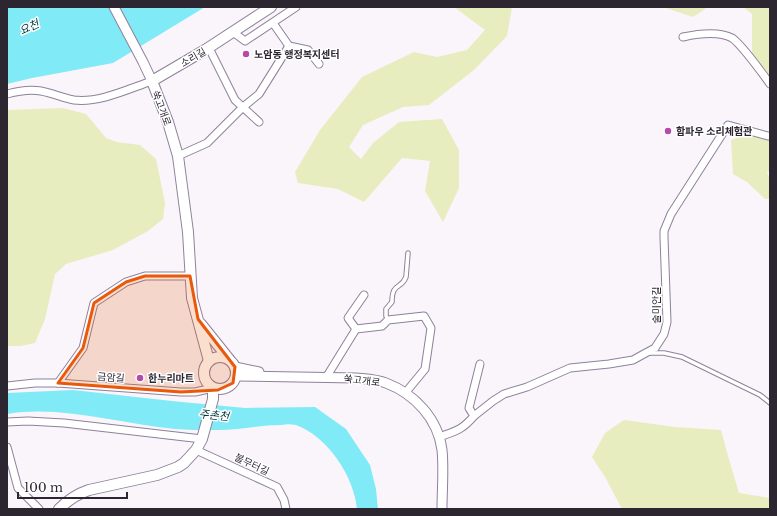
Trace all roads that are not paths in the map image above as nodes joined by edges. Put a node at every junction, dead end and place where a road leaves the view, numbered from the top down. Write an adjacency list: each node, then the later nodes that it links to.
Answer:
1 (114, 7): 10 (street, 쑥고개로)
2 (271, 7): 5 (main road, 소리길)
3 (296, 7): 4 (street)
4 (273, 23): 5 (street); 7 (street)
5 (233, 32): 8 (main road, 소리길)
6 (683, 36): 11 (street)
7 (289, 46): 9 (street); 13 (street)
8 (209, 48): 10 (main road, 소리길); 13 (street)
9 (319, 64)
10 (152, 81): 12 (street); 16 (main road, 쑥고개로)
11 (770, 84)
12 (7, 94)
13 (243, 107): 14 (street); 16 (street)
14 (259, 122)
15 (770, 136): 23 (street, 술미안길)
16 (178, 156): 18 (main road, 쑥고개로)
17 (408, 253): 21 (lane)
18 (190, 276): 20 (main road, 쑥고개로); 28 (street)
19 (364, 295): 22 (street)
20 (198, 319): 24 (main road, 쑥고개로); 26 (main road)
21 (388, 320): 22 (street); 31 (street)
22 (356, 329): 27 (street)
23 (646, 353): 32 (lane); 33 (street, 술미안길)
24 (209, 361): 26 (main road); 30 (main road)
25 (480, 364): 33 (street)
26 (233, 368): 27 (street, 쑥고개로); 30 (main road)
27 (327, 376): 31 (street, 쑥고개로)
28 (58, 383): 29 (street, 금암길); 30 (street, 금암길)
29 (7, 386)
30 (213, 388): 35 (main road)
31 (406, 392): 36 (street, 쑥고개로)
32 (770, 403)
33 (474, 416): 36 (street, 술미안길)
34 (7, 422): 35 (street)
35 (203, 437): 38 (main road)
36 (439, 437): 42 (street, 쑥고개로)
37 (7, 447): 39 (street)
38 (196, 450): 40 (main road); 41 (street, 불무터길)
39 (39, 509)
40 (58, 509)
41 (286, 509)
42 (442, 509)

